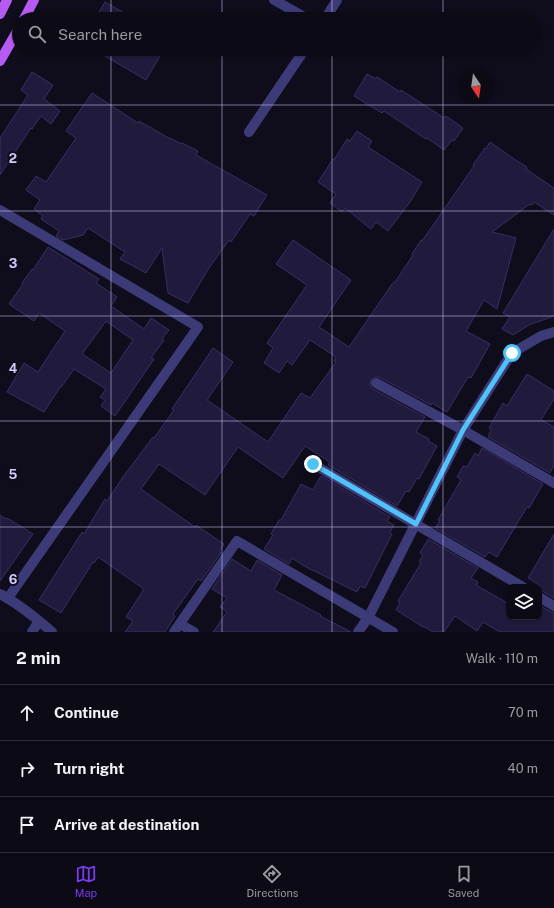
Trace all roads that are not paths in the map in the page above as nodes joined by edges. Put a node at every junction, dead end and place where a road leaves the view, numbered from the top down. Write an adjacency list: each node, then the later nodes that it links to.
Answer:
1 (7, 0): 8 (main road)
2 (34, 0): 5 (main road)
3 (274, 0): 6 (street)
4 (337, 0): 7 (street)
5 (28, 12)
6 (295, 12)
7 (329, 12)
8 (0, 14)
9 (12, 40): 11 (main road)
10 (300, 56): 12 (street)
11 (0, 61)
12 (249, 132)
13 (0, 210): 21 (street)
14 (554, 332): 16 (street)
15 (376, 383): 16 (street)
16 (463, 430): 18 (street); 19 (street)
17 (313, 464): 19 (street)
18 (554, 483)
19 (416, 524): 20 (street); 24 (street)
20 (518, 584)
21 (4, 596): 25 (street)
22 (542, 599): 23 (street)
23 (554, 606)
24 (368, 618): 26 (street); 30 (street); 31 (street)
25 (39, 621): 27 (street); 28 (street)
26 (177, 628): 29 (street)
27 (32, 632)
28 (52, 632)
29 (194, 632)
30 (358, 632)
31 (393, 632)

